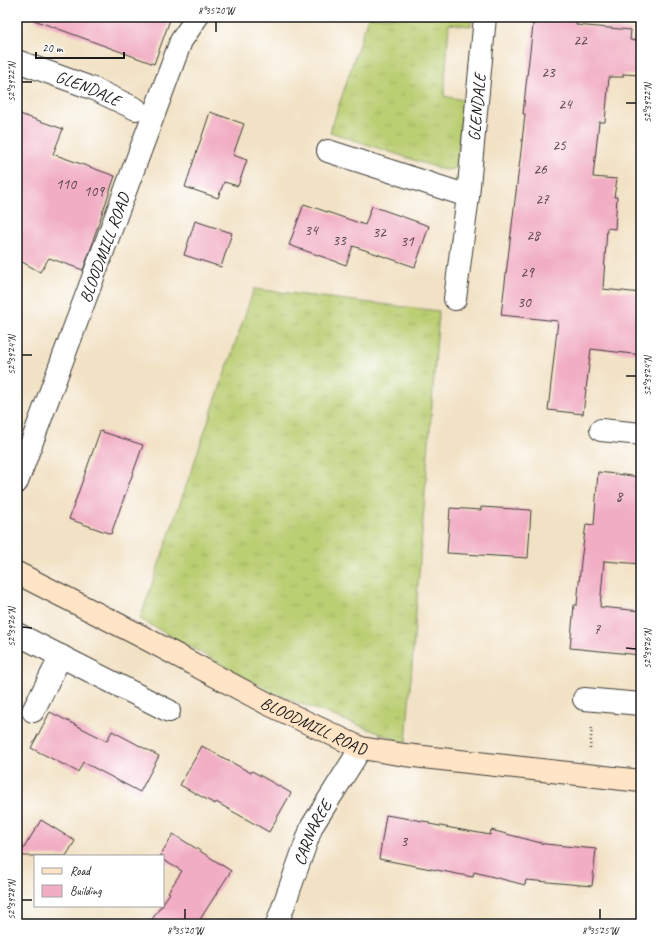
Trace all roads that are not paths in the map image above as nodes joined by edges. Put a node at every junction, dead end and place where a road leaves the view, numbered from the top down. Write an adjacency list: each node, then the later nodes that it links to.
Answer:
1 (197, 17): 10 (street, BLOODMILL ROAD)
2 (485, 17): 6 (street, GLENDALE)
3 (17, 61): 4 (street, GLENDALE)
4 (136, 109)
5 (328, 151): 6 (street)
6 (468, 196): 7 (street, GLENDALE)
7 (455, 299)
8 (601, 430): 9 (street)
9 (641, 434)
10 (17, 482)
11 (17, 573): 18 (street, BLOODMILL ROAD)
12 (17, 634): 13 (street)
13 (61, 656): 16 (street); 17 (street)
14 (584, 699): 15 (street)
15 (641, 704)
16 (168, 711)
17 (33, 712)
18 (361, 748): 19 (street, BLOODMILL ROAD); 20 (street, CARNAREE)
19 (641, 781)
20 (277, 924)

